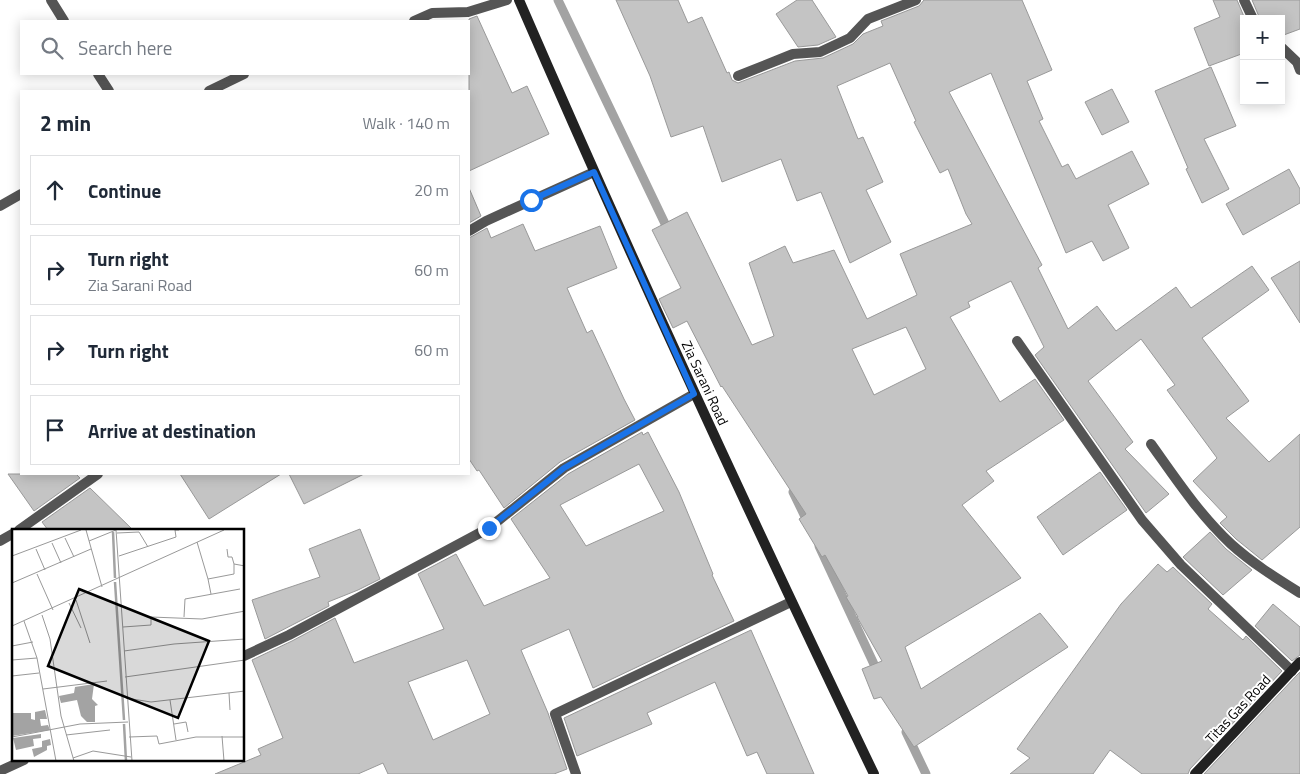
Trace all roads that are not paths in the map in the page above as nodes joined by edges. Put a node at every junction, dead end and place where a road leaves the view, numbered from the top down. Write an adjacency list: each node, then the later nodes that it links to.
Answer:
1 (51, 0): 7 (street)
2 (507, 0): 8 (street)
3 (519, 0): 16 (main road, Zia Sarani Road)
4 (916, 0): 13 (street)
5 (1244, 0): 6 (street)
6 (1251, 15)
7 (63, 20)
8 (416, 20)
9 (1285, 51): 10 (street)
10 (1300, 70)
11 (99, 75): 14 (street)
12 (242, 75): 15 (street)
13 (738, 76)
14 (108, 90)
15 (211, 90)
16 (594, 172): 19 (street); 21 (main road, Zia Sarani Road)
17 (20, 195): 18 (street)
18 (0, 206)
19 (470, 230)
20 (1018, 341): 31 (street)
21 (694, 394): 28 (main road, Zia Sarani Road); 29 (street)
22 (1151, 444): 27 (street)
23 (97, 475): 24 (street)
24 (20, 529)
25 (12, 534): 26 (street)
26 (0, 541)
27 (1300, 593)
28 (791, 602): 34 (street); 35 (main road, Zia Sarani Road)
29 (245, 656)
30 (1300, 662): 31 (main road, Titas Gas Road)
31 (1292, 671): 36 (main road, Titas Gas Road)
32 (20, 762): 33 (street)
33 (0, 772)
34 (576, 774)
35 (874, 774)
36 (1195, 774)

